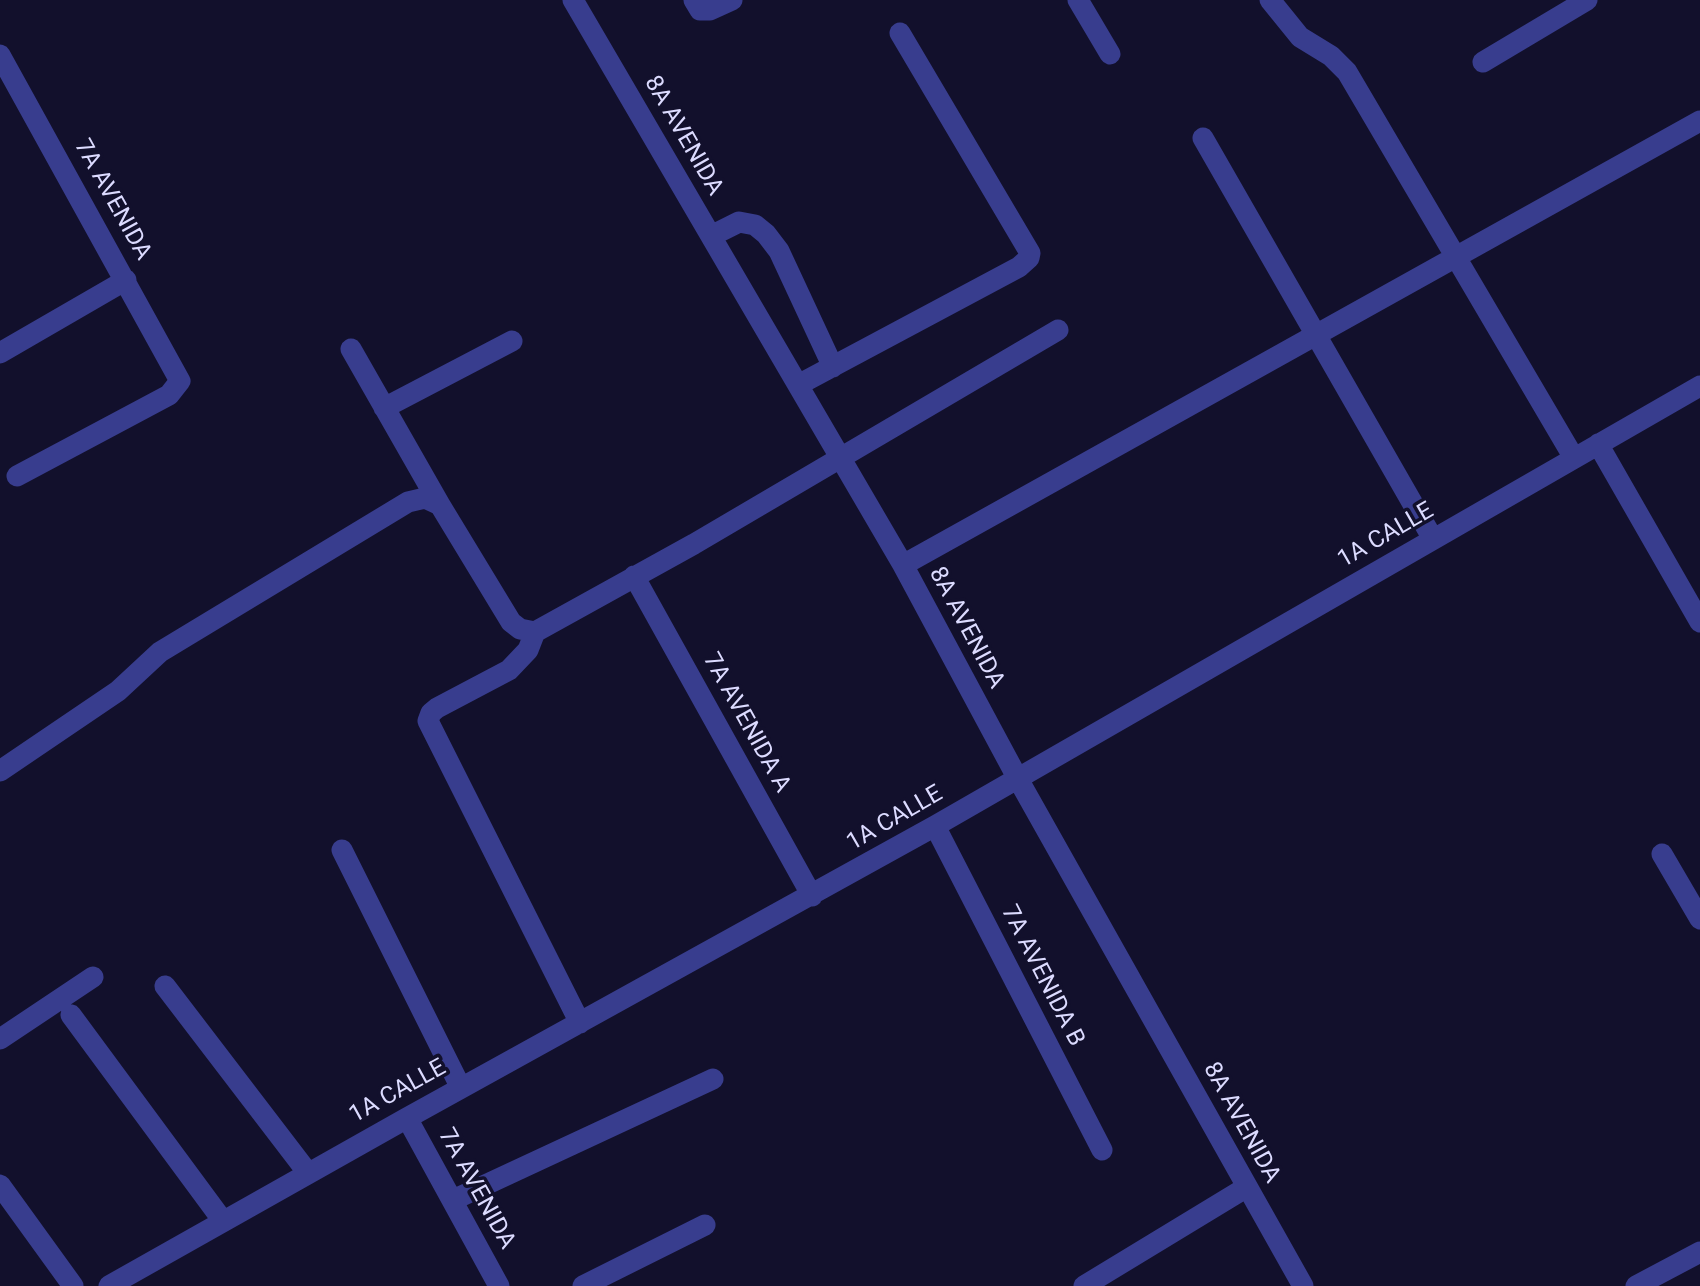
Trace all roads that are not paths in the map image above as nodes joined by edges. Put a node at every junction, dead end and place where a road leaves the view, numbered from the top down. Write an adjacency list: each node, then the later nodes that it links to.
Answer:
1 (573, 0): 13 (street, 8A AVENIDA)
2 (694, 0): 3 (street)
3 (732, 0)
4 (1078, 0): 8 (street)
5 (1270, 0): 14 (street)
6 (1587, 0): 10 (street)
7 (900, 33): 21 (street)
8 (1110, 54)
9 (0, 55): 15 (street, 7A AVENIDA)
10 (1483, 62)
11 (1700, 121): 14 (street)
12 (1203, 138): 17 (street)
13 (711, 236): 21 (street); 22 (street, 8A AVENIDA)
14 (1457, 257): 17 (street); 27 (street)
15 (126, 281): 20 (street); 28 (street, 7A AVENIDA)
16 (1058, 330): 26 (street)
17 (1316, 335): 30 (street); 31 (street)
18 (512, 341): 24 (street)
19 (351, 349): 24 (street)
20 (0, 353)
21 (833, 367): 22 (street)
22 (798, 385): 26 (street, 8A AVENIDA)
23 (1700, 386): 25 (street, 1A CALLE)
24 (384, 408): 29 (street)
25 (1598, 444): 27 (street, 1A CALLE); 33 (street)
26 (840, 456): 31 (street, 8A AVENIDA); 32 (street)
27 (1574, 458): 30 (street, 1A CALLE)
28 (16, 477)
29 (440, 505): 34 (street); 35 (street)
30 (1433, 539): 36 (street, 1A CALLE)
31 (903, 565): 36 (street, 8A AVENIDA)
32 (634, 576): 34 (street); 40 (street, 7A AVENIDA A)
33 (1700, 622)
34 (535, 632): 45 (street)
35 (0, 771)
36 (1018, 779): 37 (street, 1A CALLE); 53 (street, 8A AVENIDA)
37 (935, 826): 40 (street, 1A CALLE); 50 (street, 7A AVENIDA B)
38 (342, 850): 48 (street)
39 (1662, 854): 41 (street)
40 (812, 896): 45 (street, 1A CALLE)
41 (1700, 919)
42 (93, 977): 46 (street)
43 (165, 986): 51 (street)
44 (71, 1015): 55 (street)
45 (580, 1023): 48 (street, 1A CALLE)
46 (0, 1039)
47 (713, 1079): 54 (street)
48 (461, 1088): 49 (street, 1A CALLE)
49 (407, 1118): 51 (street, 1A CALLE); 54 (street, 7A AVENIDA)
50 (1102, 1150)
51 (308, 1173): 55 (street, 1A CALLE)
52 (0, 1185): 58 (street)
53 (1247, 1187): 62 (street); 63 (street, 8A AVENIDA)
54 (453, 1200): 60 (street, 7A AVENIDA)
55 (223, 1221): 59 (street, 1A CALLE)
56 (705, 1225): 61 (street)
57 (1700, 1252): 64 (street)
58 (73, 1286)
59 (109, 1286)
60 (499, 1286)
61 (583, 1286)
62 (1084, 1286)
63 (1303, 1286)
64 (1636, 1286)

